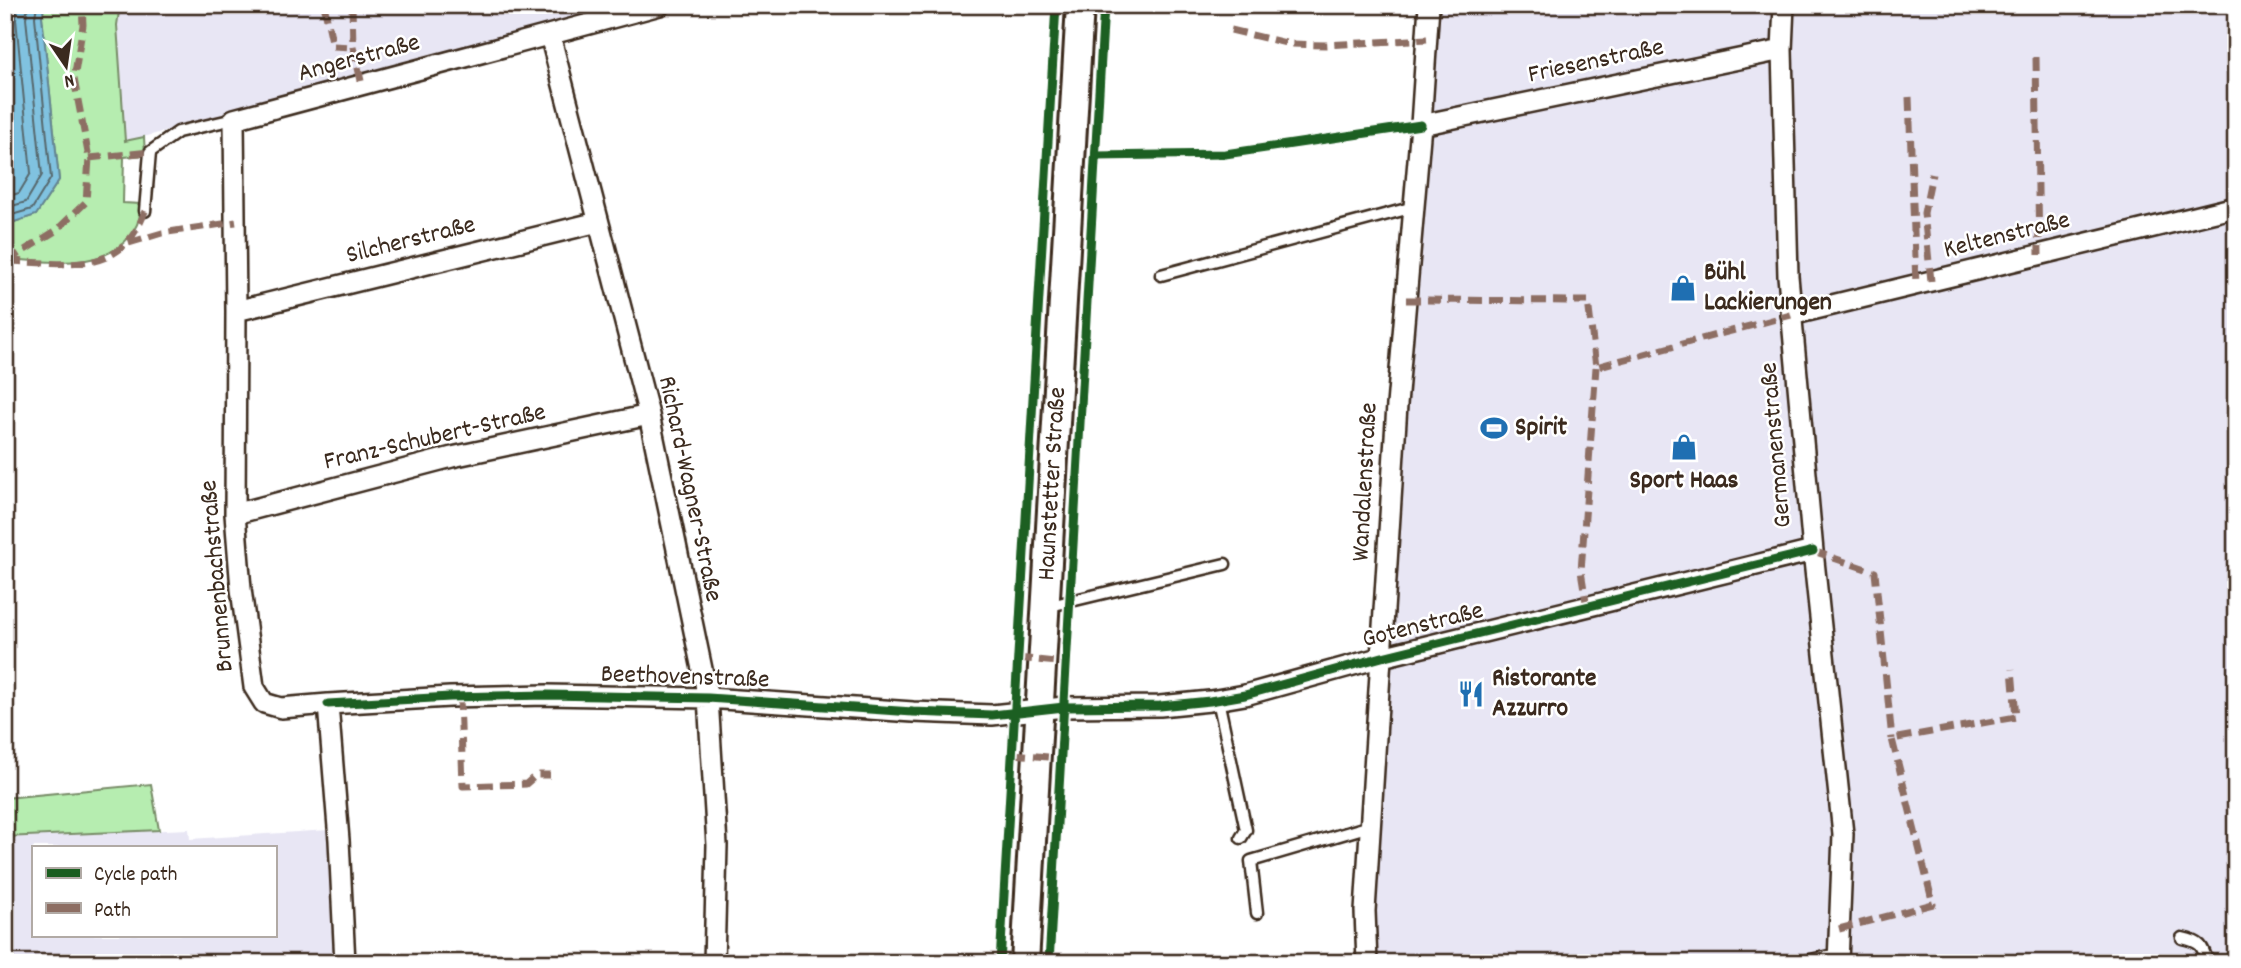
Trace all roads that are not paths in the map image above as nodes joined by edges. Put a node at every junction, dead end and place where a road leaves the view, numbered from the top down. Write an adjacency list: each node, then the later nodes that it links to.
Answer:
1 (660, 5): 5 (street, Angerstraße)
2 (1080, 5): 20 (main road, Haunstetter Straße)
3 (1429, 5): 8 (street, Wandalenstraße)
4 (1784, 5): 6 (street, Germanenstraße)
5 (550, 35): 7 (street, Angerstraße); 12 (street, Richard-Wagner-Straße)
6 (1782, 50): 8 (street, Friesenstraße); 15 (street, Germanenstraße)
7 (234, 119): 11 (lane); 14 (street, Brunnenbachstraße)
8 (1421, 125): 9 (street, Wandalenstraße)
9 (1414, 207): 13 (lane); 21 (street, Wandalenstraße)
10 (2236, 207): 15 (street, Keltenstraße)
11 (145, 211)
12 (598, 222): 14 (street, Silcherstraße); 16 (street, Richard-Wagner-Straße)
13 (1161, 275)
14 (236, 311): 17 (street, Brunnenbachstraße)
15 (1791, 316): 18 (street, Germanenstraße)
16 (649, 415): 17 (street, Franz-Schubert-Straße); 22 (street, Richard-Wagner-Straße)
17 (235, 514): 24 (street, Brunnenbachstraße)
18 (1813, 551): 21 (street, Gotenstraße); 30 (street, Germanenstraße)
19 (1226, 564): 20 (lane)
20 (1045, 607): 25 (main road, Haunstetter Straße)
21 (1382, 657): 23 (street, Gotenstraße); 26 (street, Wandalenstraße)
22 (708, 698): 24 (street, Beethovenstraße); 25 (street, Beethovenstraße); 32 (street, Richard-Wagner-Straße)
23 (1218, 700): 25 (street, Gotenstraße); 27 (lane)
24 (328, 704): 31 (street)
25 (1039, 710): 33 (main road, Haunstetter Straße)
26 (1370, 826): 28 (lane); 34 (street, Wandalenstraße)
27 (1241, 838)
28 (1257, 913)
29 (2182, 938): 36 (lane)
30 (1838, 959): 35 (lane)
31 (345, 963)
32 (714, 963)
33 (1025, 963)
34 (1367, 963)
35 (1797, 963)
36 (2208, 963)

